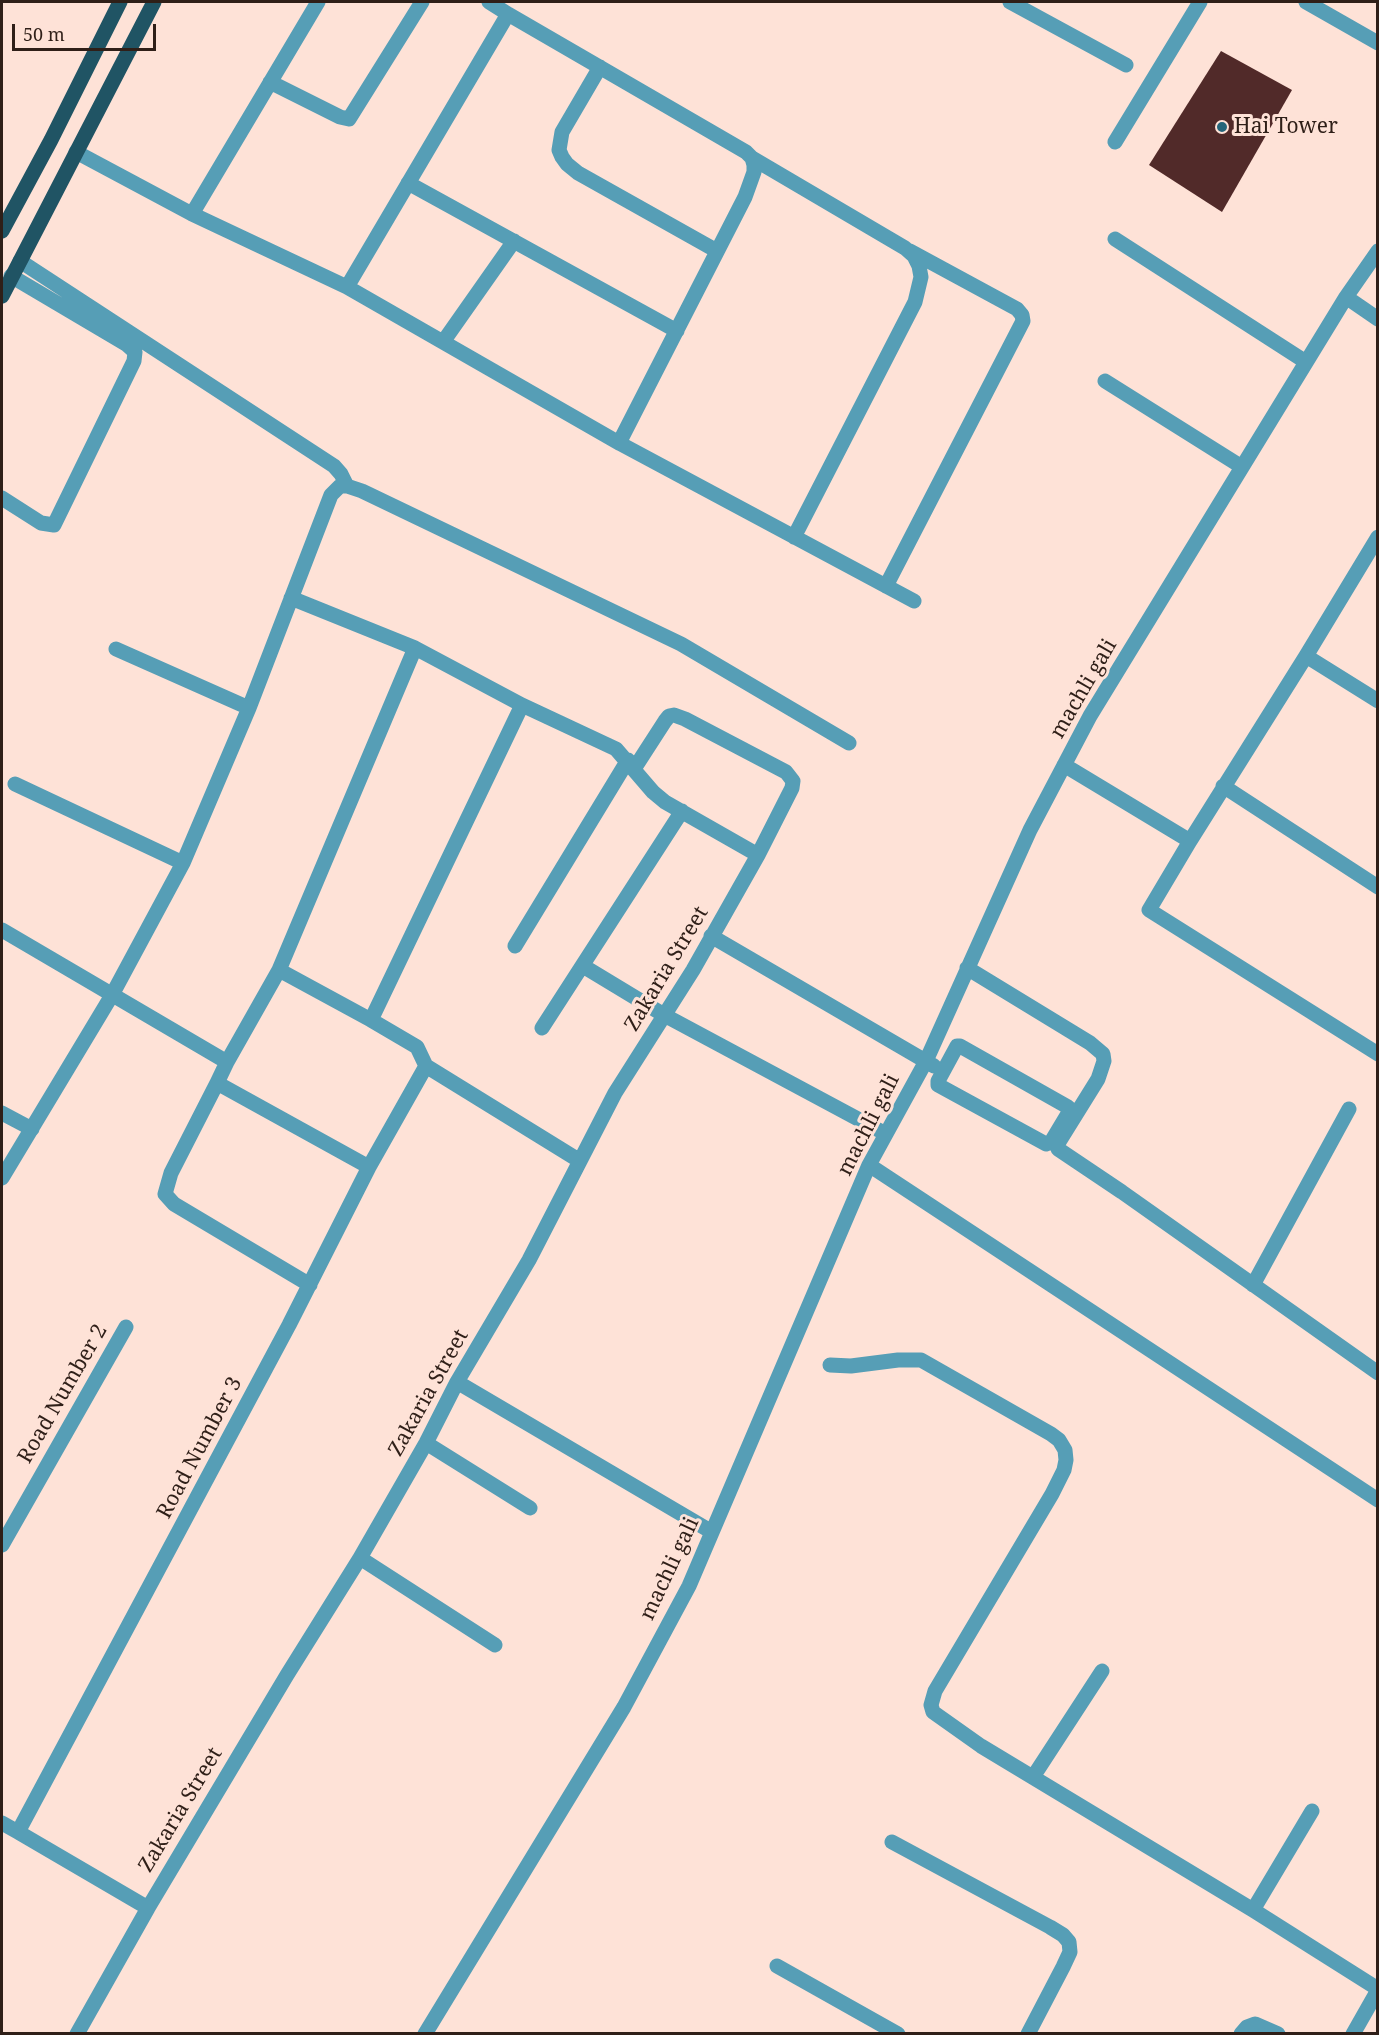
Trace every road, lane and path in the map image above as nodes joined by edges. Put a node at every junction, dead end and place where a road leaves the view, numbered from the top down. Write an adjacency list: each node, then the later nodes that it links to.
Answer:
1 (120, 2): 19 (main road)
2 (154, 2): 15 (main road)
3 (318, 2): 13 (street)
4 (422, 2): 13 (street)
5 (489, 2): 9 (street)
6 (1010, 2): 11 (street)
7 (1200, 2): 14 (street)
8 (1306, 2): 10 (street)
9 (508, 14): 12 (street); 17 (street)
10 (1377, 43)
11 (1126, 65)
12 (600, 67): 16 (street); 23 (street)
13 (270, 82): 18 (street)
14 (1115, 142)
15 (76, 152): 18 (street); 25 (main road)
16 (752, 158): 22 (street); 23 (street)
17 (408, 183): 21 (street); 27 (street)
18 (192, 214): 27 (street)
19 (2, 231)
20 (1114, 239): 33 (street)
21 (514, 241): 31 (street); 32 (street)
22 (905, 248): 39 (street); 41 (street)
23 (717, 251): 31 (street)
24 (1377, 251): 29 (street, machli gali)
25 (20, 261): 26 (main road); 37 (street)
26 (11, 276): 28 (main road); 38 (street)
27 (347, 287): 32 (street)
28 (2, 296)
29 (1346, 297): 30 (street); 33 (street, machli gali)
30 (1377, 318)
31 (677, 331): 35 (street)
32 (443, 342): 35 (street)
33 (1306, 362): 36 (street, machli gali)
34 (1105, 381): 36 (street)
35 (619, 443): 39 (street)
36 (1242, 466): 52 (street, machli gali)
37 (347, 486): 42 (street); 50 (street)
38 (2, 498)
39 (794, 537): 41 (street)
40 (1377, 537): 46 (street)
41 (886, 586): 43 (street)
42 (291, 598): 44 (street); 49 (street)
43 (914, 601)
44 (415, 648): 48 (street); 65 (street)
45 (116, 649): 49 (street)
46 (1306, 656): 47 (street); 54 (street)
47 (1377, 701)
48 (522, 705): 51 (street); 68 (street)
49 (249, 708): 58 (street)
50 (849, 743)
51 (631, 765): 55 (street); 57 (street, Zakaria Street); 62 (street)
52 (1064, 765): 56 (street); 64 (street, machli gali)
53 (15, 784): 58 (street)
54 (1223, 786): 56 (street); 59 (street)
55 (681, 811): 57 (street); 63 (street)
56 (1190, 841): 70 (street)
57 (758, 855): 61 (street, Zakaria Street)
58 (183, 863): 66 (street)
59 (1377, 888)
60 (2, 930): 66 (street)
61 (711, 936): 67 (street, Zakaria Street); 71 (street)
62 (515, 946)
63 (583, 966): 67 (street); 69 (street)
64 (968, 968): 71 (street, machli gali); 80 (street)
65 (279, 970): 68 (street); 72 (street)
66 (112, 996): 72 (street); 78 (street)
67 (664, 1015): 79 (street); 81 (street, Zakaria Street)
68 (371, 1020): 73 (street)
69 (542, 1028)
70 (1377, 1054)
71 (926, 1061): 74 (street); 79 (street, machli gali)
72 (227, 1062): 75 (street)
73 (426, 1066): 81 (street); 83 (street, Road Number 3)
74 (943, 1071): 80 (street); 80 (street)
75 (217, 1083): 83 (street); 85 (street)
76 (1349, 1109): 86 (street)
77 (2, 1113): 78 (street)
78 (32, 1129): 84 (street)
79 (886, 1134): 82 (street, machli gali)
80 (1058, 1137): 86 (street)
81 (580, 1161): 90 (street, Zakaria Street)
82 (869, 1165): 92 (street); 94 (street, machli gali)
83 (369, 1167): 85 (street, Road Number 3)
84 (2, 1178)
85 (310, 1285): 102 (street, Road Number 3)
86 (1253, 1285): 89 (street)
87 (126, 1327): 95 (street, Road Number 2)
88 (831, 1365): 99 (street)
89 (1377, 1373)
90 (457, 1382): 91 (street, Zakaria Street); 94 (street)
91 (426, 1443): 93 (street); 96 (street, Zakaria Street)
92 (1377, 1500)
93 (530, 1508)
94 (712, 1532): 109 (street, machli gali)
95 (2, 1545)
96 (360, 1558): 97 (street); 104 (street, Zakaria Street)
97 (495, 1645)
98 (1102, 1671): 99 (street)
99 (1033, 1777): 105 (street)
100 (1311, 1811): 105 (street)
101 (2, 1823): 102 (street)
102 (18, 1833): 104 (street)
103 (892, 1842): 111 (street)
104 (148, 1908): 108 (street, Zakaria Street)
105 (1252, 1910): 107 (street)
106 (777, 1966): 110 (street)
107 (1377, 1990): 114 (street)
108 (77, 2034)
109 (425, 2034)
110 (898, 2034)
111 (1028, 2034)
112 (1242, 2034): 113 (street)
113 (1278, 2034)
114 (1353, 2034)

